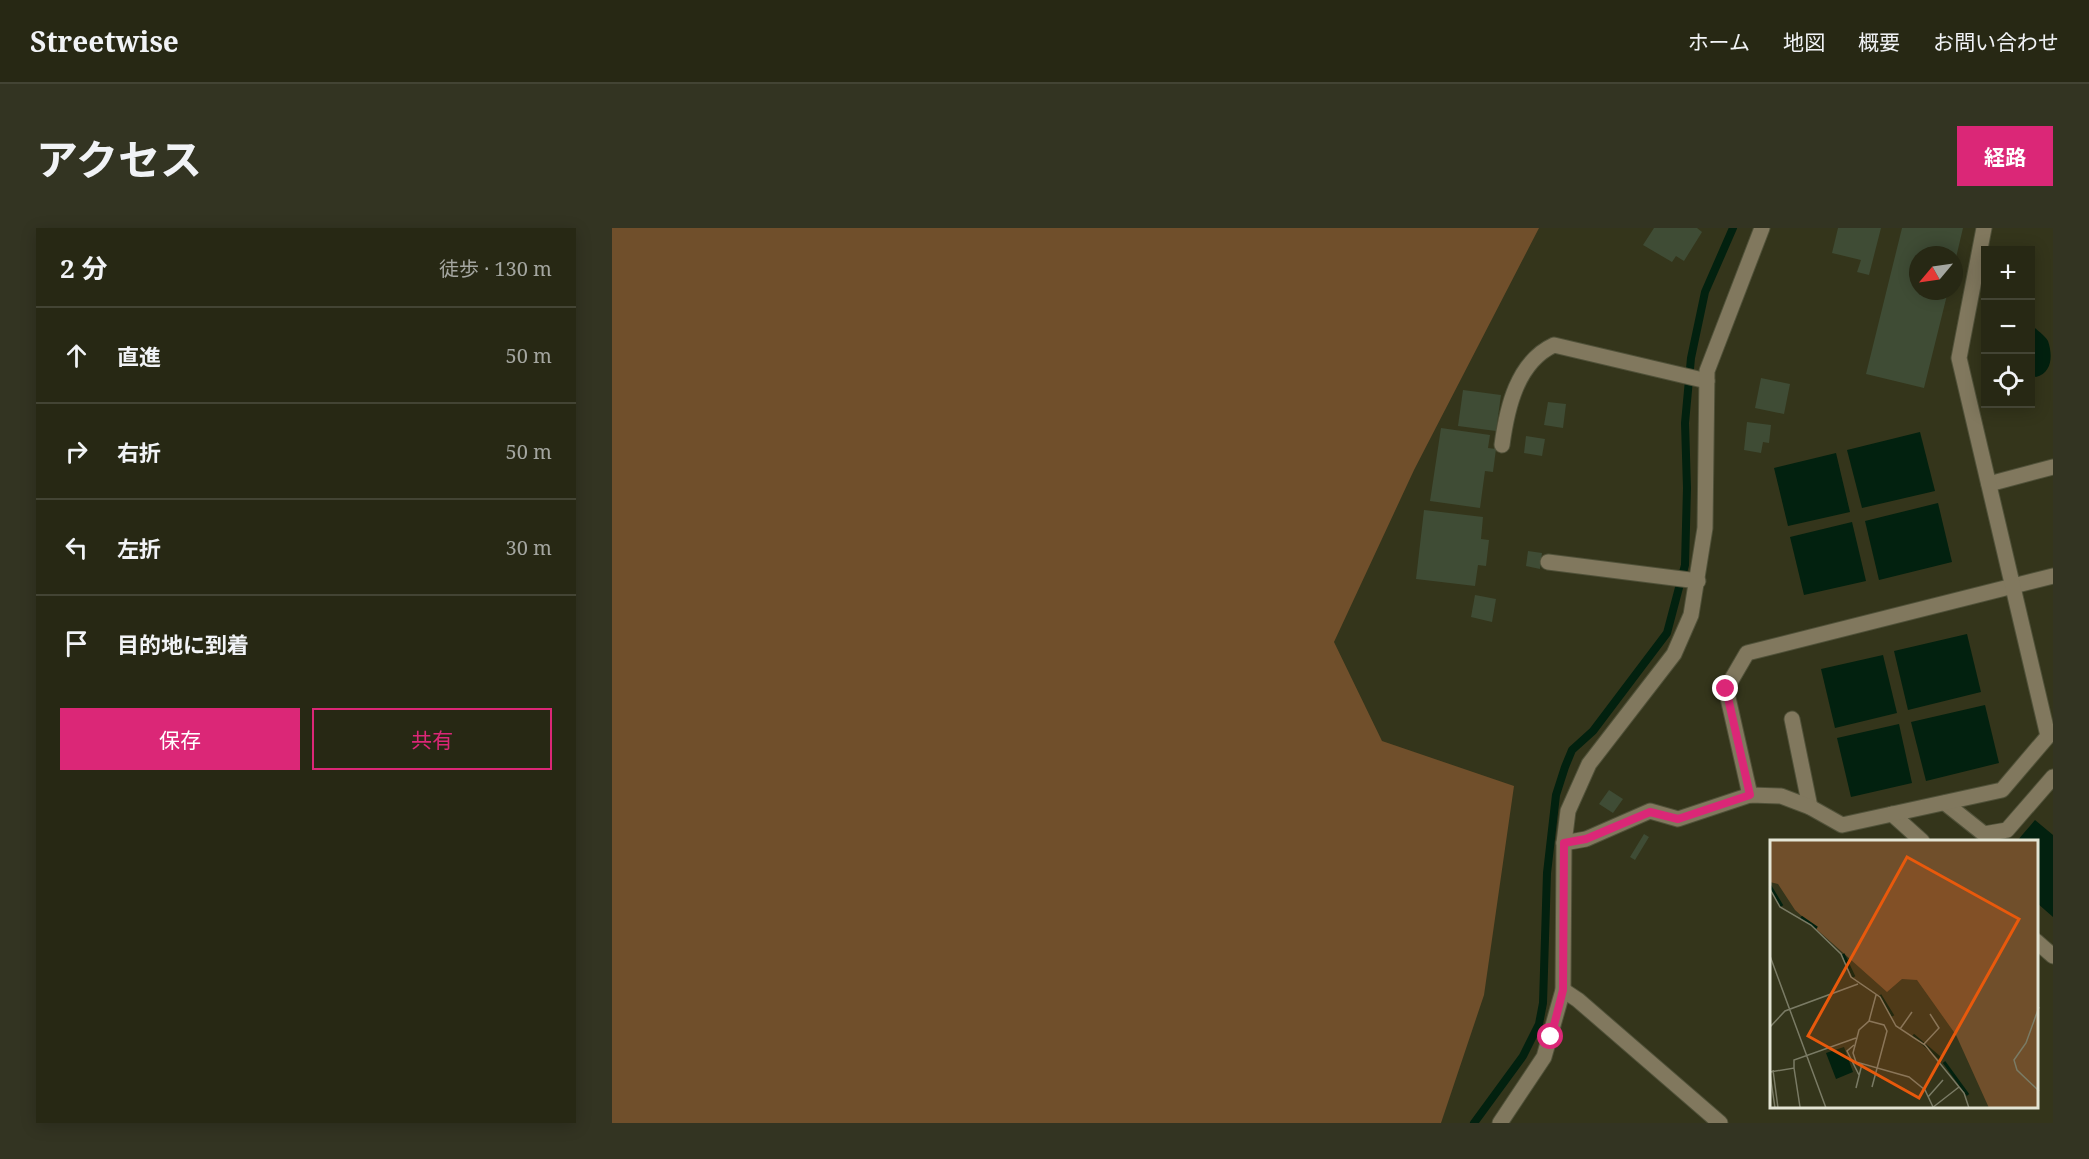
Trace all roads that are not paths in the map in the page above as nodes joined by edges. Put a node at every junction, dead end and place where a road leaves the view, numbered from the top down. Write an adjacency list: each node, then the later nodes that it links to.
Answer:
1 (1762, 228): 3 (street)
2 (1984, 228): 6 (street)
3 (1707, 381): 4 (street); 9 (street)
4 (1502, 445)
5 (2053, 468): 6 (street)
6 (1989, 484): 10 (street)
7 (1548, 561): 9 (street)
8 (2053, 576): 10 (street)
9 (1698, 581): 19 (street)
10 (2013, 586): 11 (street); 14 (street)
11 (2046, 693): 15 (street)
12 (1792, 719): 16 (street)
13 (2053, 777): 15 (street)
14 (1750, 795): 16 (street); 19 (street)
15 (1945, 803): 17 (street)
16 (1810, 807): 17 (street)
17 (1892, 814): 18 (street)
18 (1921, 840)
19 (1564, 843): 22 (street)
20 (2038, 942): 21 (street)
21 (2053, 956)
22 (1563, 990): 23 (street); 24 (street)
23 (1500, 1123)
24 (1720, 1123)

